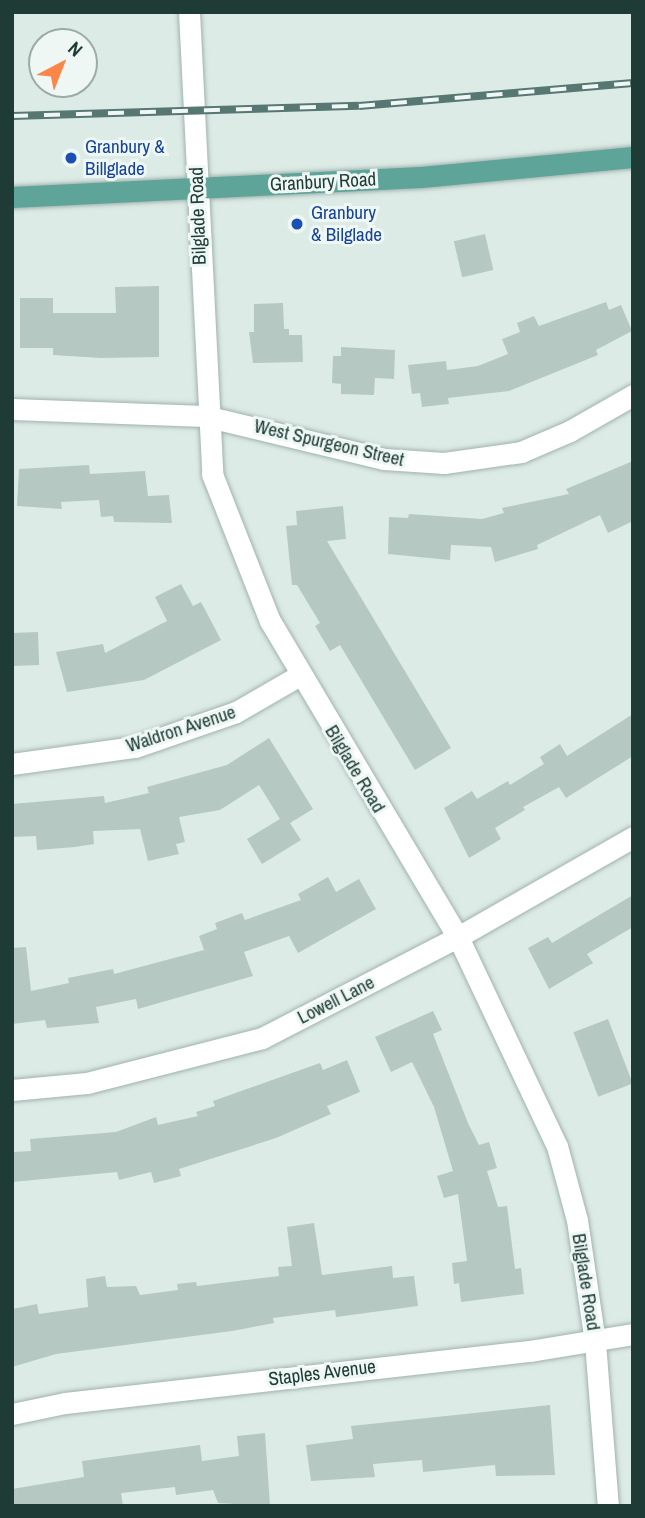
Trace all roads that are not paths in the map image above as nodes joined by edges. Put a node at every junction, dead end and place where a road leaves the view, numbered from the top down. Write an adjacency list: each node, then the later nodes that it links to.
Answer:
1 (189, 12): 3 (street, Bilglade Road)
2 (633, 157): 3 (main road, Granbury Road)
3 (197, 188): 4 (main road, Granbury Road); 7 (street, Bilglade Road)
4 (12, 197)
5 (633, 395): 7 (street, West Spurgeon Street)
6 (12, 409): 7 (street, West Spurgeon Street)
7 (205, 416): 8 (street, Bilglade Road)
8 (300, 675): 9 (street, Waldron Avenue); 11 (street, Bilglade Road)
9 (12, 764)
10 (633, 836): 11 (street, Lowell Lane)
11 (458, 937): 12 (street, Lowell Lane); 14 (street, Bilglade Road)
12 (12, 1090)
13 (633, 1334): 14 (street, Staples Avenue)
14 (595, 1342): 15 (street, Staples Avenue); 16 (street, Bilglade Road)
15 (12, 1414)
16 (608, 1506)

